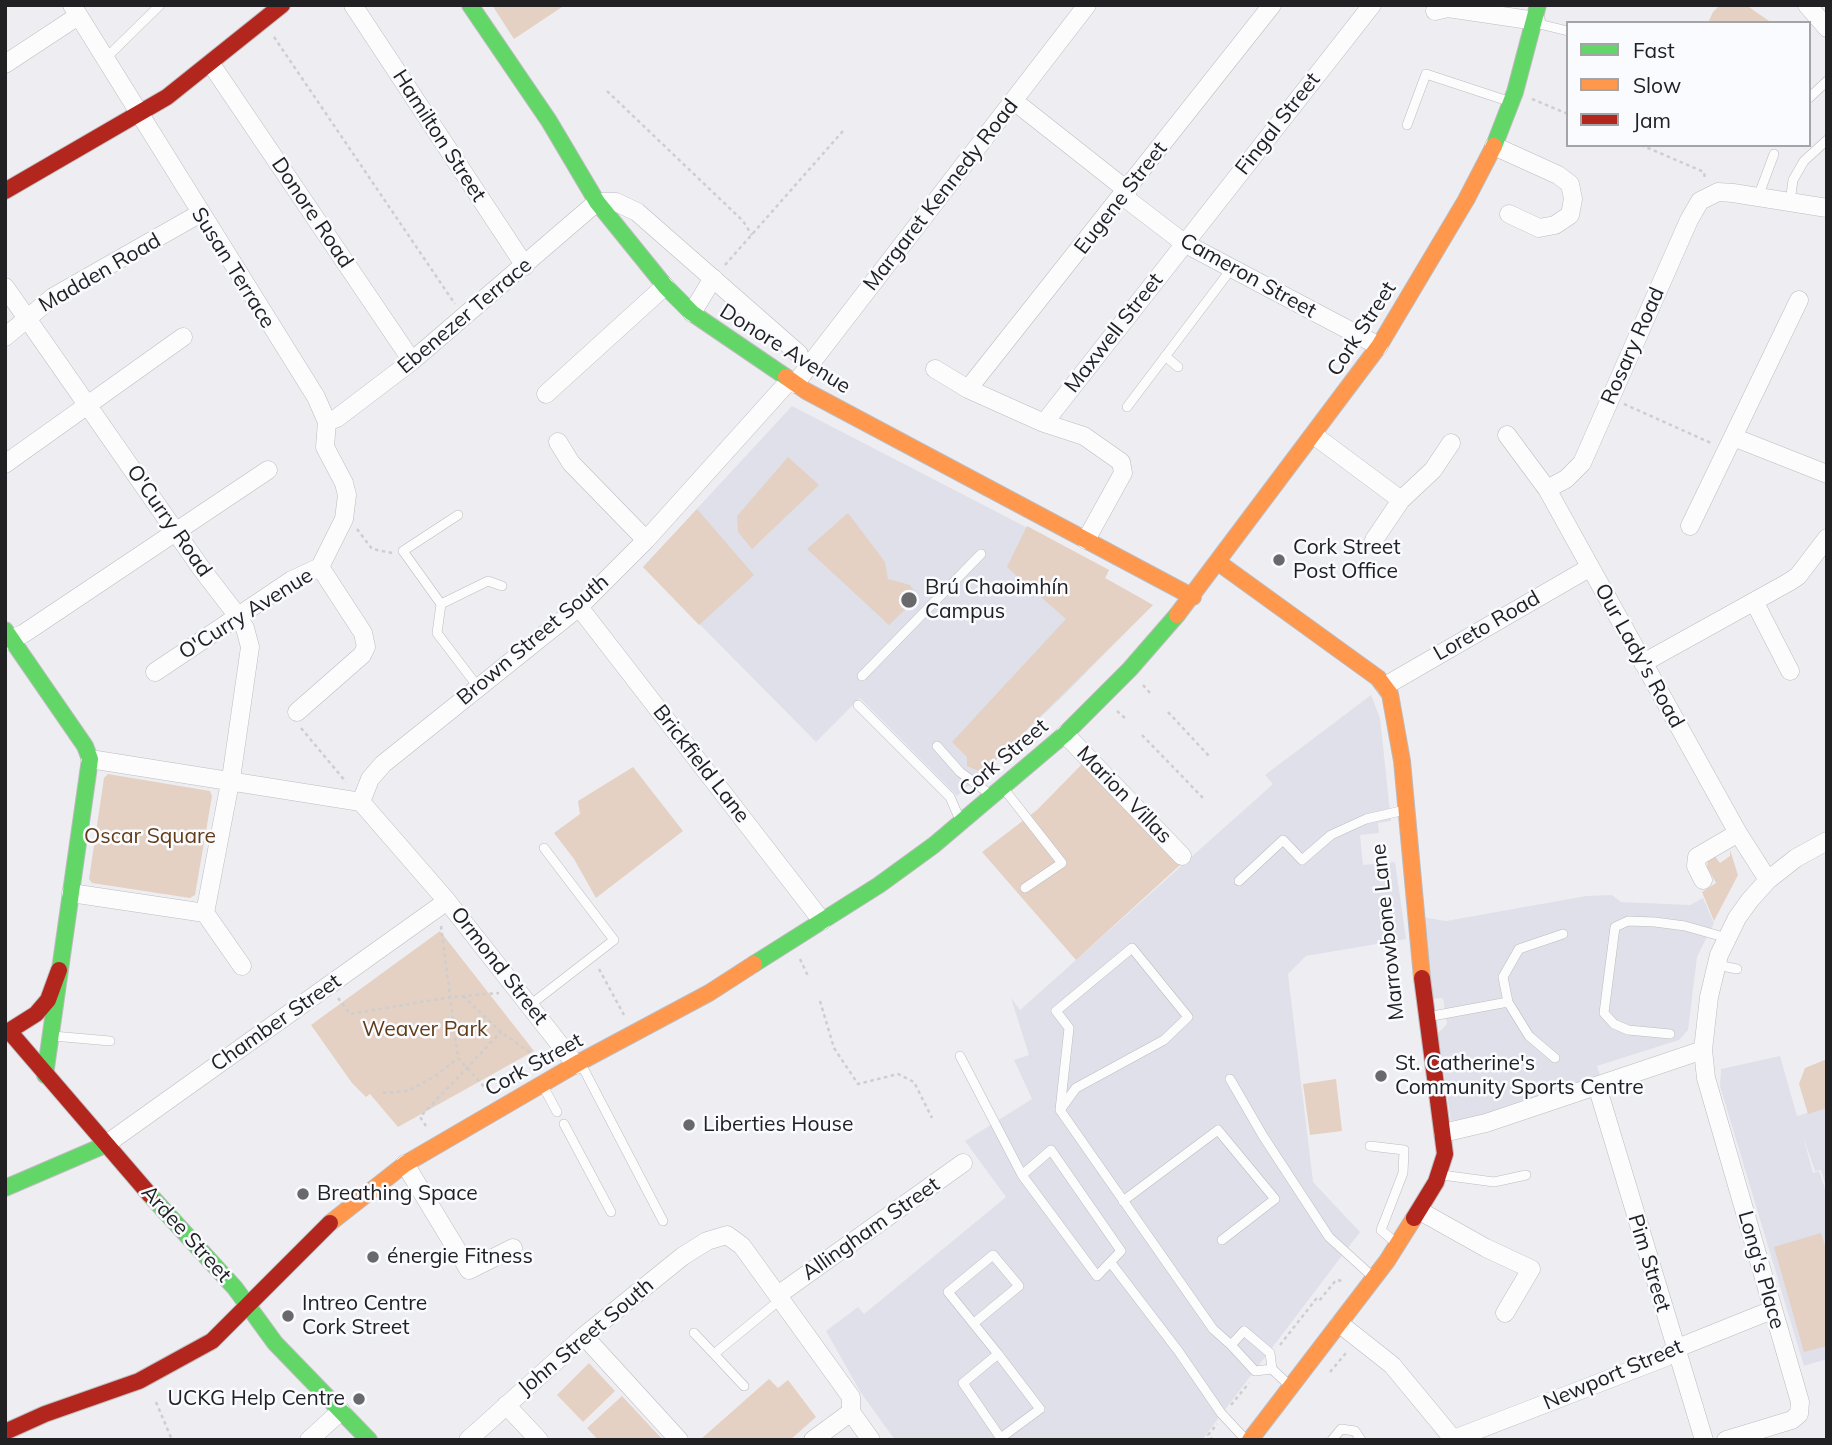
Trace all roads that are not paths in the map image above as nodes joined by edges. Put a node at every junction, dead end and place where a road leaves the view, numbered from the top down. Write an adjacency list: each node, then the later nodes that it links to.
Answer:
1 (160, 5): 14 (lane)
2 (282, 5): 16 (main road)
3 (353, 5): 35 (street, Hamilton Street)
4 (470, 5): 29 (main road, Donore Avenue)
5 (1087, 5): 20 (street, Margaret Kennedy Road)
6 (1272, 5): 27 (street, Eugene Street)
7 (1372, 5): 34 (street, Fingal Street)
8 (1807, 5): 12 (street)
9 (75, 11): 14 (street, Susan Terrace); 15 (street)
10 (1435, 11): 11 (street)
11 (1537, 17): 13 (lane); 19 (main road, Cork Street)
12 (1827, 28)
13 (1566, 30)
14 (104, 60): 21 (street, Susan Terrace)
15 (5, 64)
16 (211, 64): 21 (main road); 48 (street, Donore Road)
17 (1827, 81): 18 (lane)
18 (1811, 96)
19 (1513, 97): 22 (lane); 24 (main road, Cork Street)
20 (1014, 101): 27 (street, Cameron Street); 51 (street, Margaret Kennedy Road)
21 (138, 114): 26 (main road); 32 (street, Susan Terrace)
22 (1407, 125)
23 (1827, 140): 30 (lane)
24 (1494, 146): 33 (street); 45 (main road, Cork Street)
25 (1774, 155): 28 (lane)
26 (5, 191)
27 (1126, 194): 34 (street, Cameron Street); 52 (street, Eugene Street)
28 (1758, 197): 30 (street); 66 (street, Rosary Road)
29 (597, 202): 35 (street, Ebenezer Terrace); 37 (street); 38 (main road, Donore Avenue)
30 (1790, 202): 31 (street)
31 (1827, 208)
32 (199, 214): 42 (street, Madden Road); 56 (street, Susan Terrace)
33 (1509, 214)
34 (1184, 243): 36 (street, Cameron Street); 57 (street, Maxwell Street)
35 (525, 266): 48 (street, Ebenezer Terrace)
36 (1232, 268): 45 (street, Cameron Street); 47 (lane)
37 (713, 278): 41 (street); 46 (street)
38 (665, 286): 41 (main road, Donore Avenue); 53 (street)
39 (5, 287): 42 (street, O'Curry Road)
40 (1799, 300): 62 (street)
41 (692, 313): 51 (main road, Donore Avenue)
42 (26, 317): 43 (street, Madden Road); 54 (street, O'Curry Road)
43 (5, 337)
44 (183, 337): 54 (street)
45 (1379, 346): 59 (main road, Cork Street)
46 (799, 354)
47 (1166, 356): 49 (lane); 55 (lane)
48 (412, 361): 56 (street, Ebenezer Terrace)
49 (1178, 367)
50 (935, 369): 52 (street)
51 (792, 382): 72 (street, Brown Street South); 73 (main road, Donore Avenue)
52 (968, 389): 57 (street)
53 (546, 394)
54 (87, 406): 63 (street); 70 (street, O'Curry Road)
55 (1127, 407)
56 (327, 422): 77 (street)
57 (1044, 423): 73 (street)
58 (1507, 435): 66 (street, Our Lady's Road)
59 (1315, 436): 67 (street); 76 (main road, Cork Street)
60 (558, 442): 72 (street)
61 (1451, 443): 67 (street)
62 (1730, 443): 65 (street); 69 (street)
63 (5, 464)
64 (268, 470): 70 (street)
65 (1827, 474)
66 (1548, 489): 78 (street, Our Lady's Road)
67 (1401, 500): 74 (street)
68 (458, 515): 82 (lane)
69 (1690, 526)
70 (176, 531): 84 (street, O'Curry Road); 85 (street)
71 (1827, 538): 81 (street)
72 (646, 540): 83 (street, Brown Street South)
73 (1086, 540): 80 (main road, Donore Avenue)
74 (1374, 540)
75 (981, 554): 89 (lane)
76 (1219, 563): 80 (main road, Cork Street); 90 (main road)
77 (320, 567): 84 (street, O'Curry Avenue); 93 (street, O'Curry Avenue)
78 (1589, 568): 86 (street, Our Lady's Road); 90 (street, Loreto Road)
79 (502, 586): 82 (lane)
80 (1193, 597): 94 (main road, Cork Street)
81 (1755, 603): 86 (street); 87 (street)
82 (441, 604): 91 (lane)
83 (579, 607): 91 (street, Brown Street South); 113 (street, Brickfield Lane)
84 (237, 615): 88 (street, O'Curry Avenue); 97 (street, O'Curry Road)
85 (7, 637): 96 (main road)
86 (1643, 663): 102 (street, Our Lady's Road)
87 (1790, 671)
88 (155, 672)
89 (862, 676)
90 (1385, 686): 100 (main road, Marrowbone Lane)
91 (478, 687): 99 (street, Brown Street South)
92 (858, 705): 101 (lane)
93 (297, 712)
94 (1065, 734): 98 (main road, Cork Street); 105 (street, Marion Villas)
95 (937, 746): 98 (lane)
96 (90, 759): 97 (street); 110 (main road)
97 (230, 780): 99 (street); 112 (street)
98 (997, 792): 101 (main road, Cork Street); 109 (lane)
99 (361, 802): 111 (street, Ormond Street)
100 (1406, 810): 108 (lane); 122 (main road, Marrowbone Lane)
101 (961, 822): 113 (main road, Cork Street)
102 (1738, 833): 106 (street); 107 (street, Our Lady's Road)
103 (1825, 846): 107 (street, Long's Place)
104 (544, 848): 121 (lane)
105 (1182, 856)
106 (1703, 880)
107 (1768, 880): 115 (street, Long's Place)
108 (1239, 881)
109 (1025, 888)
110 (71, 893): 112 (street); 119 (main road)
111 (447, 901): 121 (street, Ormond Street); 139 (street, Chamber Street)
112 (205, 913): 117 (street)
113 (822, 921): 130 (main road, Cork Street)
114 (1563, 934): 120 (lane)
115 (1727, 938): 116 (street, Long's Place); 124 (lane)
116 (1717, 965): 118 (lane); 127 (street, Long's Place)
117 (242, 966)
118 (1737, 969)
119 (59, 970): 123 (main road); 125 (main road)
120 (1508, 1002): 122 (lane); 129 (lane)
121 (530, 1005): 130 (street, Ormond Street)
122 (1426, 1018): 138 (main road, Marrowbone Lane)
123 (7, 1028): 131 (main road, Ardee Street)
124 (1670, 1034)
125 (52, 1036): 126 (lane); 131 (main road)
126 (110, 1041)
127 (1703, 1050): 134 (street); 158 (street, Long's Place)
128 (960, 1056): 144 (lane)
129 (1555, 1058)
130 (578, 1064): 133 (main road, Cork Street); 150 (lane)
131 (45, 1074): 139 (main road, Ardee Street)
132 (1230, 1079): 155 (lane)
133 (542, 1084): 136 (lane); 142 (main road, Cork Street)
134 (1597, 1086): 138 (street); 165 (street, Pim Street)
135 (1060, 1110): 135 (lane); 147 (lane)
136 (557, 1112)
137 (564, 1125): 149 (lane)
138 (1443, 1133): 143 (main road, Marrowbone Lane)
139 (105, 1145): 146 (main road); 157 (main road, Ardee Street)
140 (1370, 1146): 152 (lane)
141 (963, 1163): 156 (street, Allingham Street)
142 (405, 1164): 153 (street); 157 (main road, Cork Street)
143 (1439, 1174): 145 (lane); 148 (main road, Marrowbone Lane)
144 (1022, 1175): 154 (lane); 154 (lane)
145 (1526, 1175)
146 (5, 1188)
147 (1123, 1201): 151 (lane); 164 (lane)
148 (1420, 1211): 152 (main road, Marrowbone Lane); 159 (street)
149 (611, 1212)
150 (663, 1221)
151 (1222, 1240)
152 (1398, 1244): 155 (main road, Marrowbone Lane)
153 (513, 1248)
154 (1111, 1263): 184 (lane)
155 (1371, 1275): 161 (main road, Marrowbone Lane)
156 (780, 1297): 163 (street, John Street South); 166 (lane); 173 (street)
157 (247, 1307): 172 (main road, Ardee Street); 174 (main road, Cork Street)
158 (1772, 1310): 165 (street, Newport Street); 188 (street, Long's Place)
159 (1504, 1313)
160 (974, 1323): 160 (lane); 167 (lane)
161 (1340, 1324): 170 (main road, Marrowbone Lane); 177 (street)
162 (694, 1334): 166 (lane)
163 (584, 1336): 171 (street, John Street South); 181 (street)
164 (1231, 1345): 168 (lane); 168 (lane)
165 (1675, 1349): 177 (street, Newport Street); 187 (street, Pim Street)
166 (714, 1354): 169 (lane)
167 (999, 1354): 176 (lane); 176 (lane)
168 (1272, 1369): 170 (lane)
169 (744, 1386)
170 (1292, 1388): 184 (main road, Marrowbone Lane)
171 (506, 1405): 175 (street); 180 (street, John Street South)
172 (341, 1411): 178 (street); 179 (main road, Ardee Street)
173 (851, 1412): 182 (street); 183 (street)
174 (6, 1431)
175 (536, 1438)
176 (1002, 1438)
177 (1454, 1439)
178 (309, 1440)
179 (369, 1440)
180 (468, 1440)
181 (679, 1440)
182 (813, 1440)
183 (872, 1440)
184 (1248, 1440)
185 (1332, 1440): 186 (lane)
186 (1362, 1440)
187 (1704, 1440)
188 (1726, 1440)

